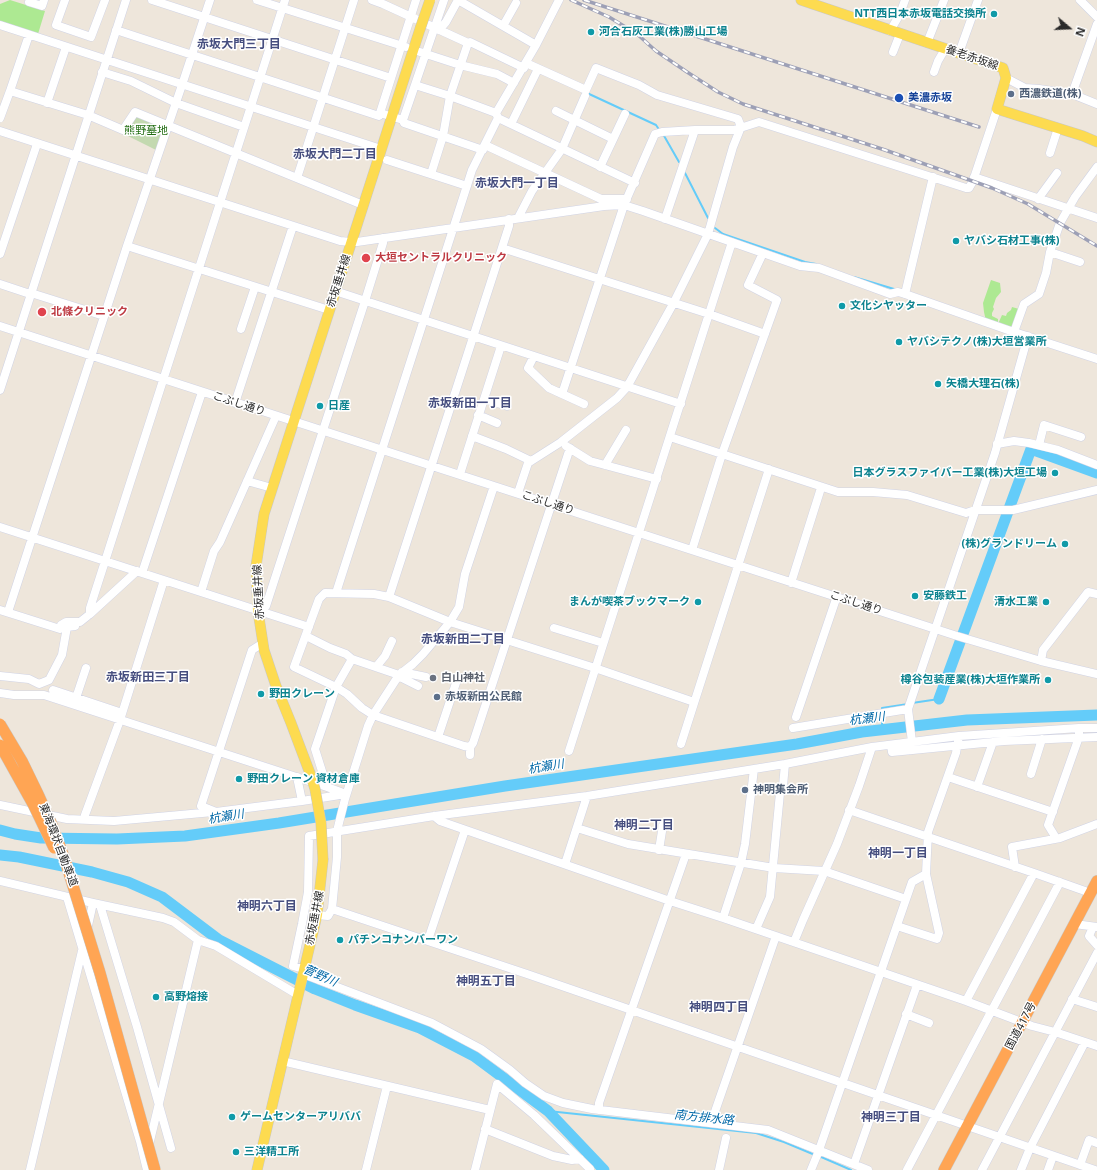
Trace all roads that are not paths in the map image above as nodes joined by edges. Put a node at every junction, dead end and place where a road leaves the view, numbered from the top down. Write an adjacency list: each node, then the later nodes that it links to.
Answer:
1 (44, 0): 21 (street)
2 (65, 0): 3 (street)
3 (105, 0)
4 (126, 0): 33 (street)
5 (152, 0): 26 (street)
6 (210, 0): 26 (street)
7 (257, 0): 24 (street)
8 (285, 0): 24 (street)
9 (354, 0): 31 (street)
10 (372, 0): 23 (street)
11 (416, 0): 25 (street)
12 (430, 0): 76 (main road, 赤坂垂井線, bridge)
13 (444, 0): 30 (street)
14 (458, 0): 29 (street); 30 (street)
15 (559, 0): 40 (street)
16 (802, 0): 34 (main road, 養老赤坂線)
17 (905, 0): 34 (street)
18 (944, 0): 39 (street)
19 (978, 0): 46 (street)
20 (1080, 0): 27 (street)
21 (27, 1)
22 (516, 3): 29 (street)
23 (392, 4): 25 (street)
24 (282, 8): 31 (street); 37 (street)
25 (411, 15): 30 (street); 42 (street)
26 (204, 17): 37 (street); 47 (street)
27 (1097, 17)
28 (0, 25): 36 (street)
29 (503, 26): 40 (street)
30 (437, 27): 38 (street); 45 (street)
31 (345, 28): 42 (street); 49 (street)
32 (1096, 29): 62 (street)
33 (116, 30): 47 (street); 48 (street)
34 (890, 31): 35 (main road, 養老赤坂線)
35 (900, 34): 39 (main road, 養老赤坂線); 44 (street)
36 (28, 35): 41 (street); 61 (street)
37 (273, 39): 49 (street); 55 (street)
38 (468, 43): 50 (street); 51 (street)
39 (927, 43): 43 (main road, 養老赤坂線)
40 (536, 45): 51 (street)
41 (66, 47): 48 (street); 66 (street)
42 (403, 47): 56 (street)
43 (945, 49): 46 (main road, 養老赤坂線); 54 (street)
44 (893, 52)
45 (423, 53): 50 (street); 60 (street)
46 (958, 53): 57 (main road, 養老赤坂線)
47 (192, 55): 55 (street); 59 (street)
48 (106, 60): 53 (street); 59 (street)
49 (335, 60): 56 (street); 65 (street)
50 (460, 65): 58 (street); 63 (street)
51 (525, 65): 52 (street); 58 (street)
52 (537, 70): 80 (street); 84 (street)
53 (102, 72): 67 (street); 74 (street)
54 (934, 72)
55 (260, 77): 65 (street); 69 (street)
56 (391, 78): 72 (street)
57 (1006, 78): 62 (street); 70 (main road, 養老赤坂線)
58 (514, 83): 75 (street)
59 (182, 85): 67 (street); 69 (street)
60 (415, 85): 63 (street); 78 (street)
61 (10, 91): 66 (street); 77 (street)
62 (1072, 94): 68 (street)
63 (450, 96): 75 (street); 88 (street)
64 (585, 96): 79 (street)
65 (323, 97): 72 (street); 82 (street)
66 (47, 103): 74 (street)
67 (176, 103): 81 (street); 83 (street)
68 (1097, 104)
69 (250, 107): 82 (street); 83 (street)
70 (997, 109): 85 (main road); 105 (street)
71 (556, 111): 79 (street)
72 (380, 113): 76 (street)
73 (625, 114): 89 (street)
74 (88, 116): 81 (street); 97 (street)
75 (497, 116): 80 (street); 92 (street)
76 (392, 117): 78 (street); 93 (main road, 赤坂垂井線)
77 (0, 118)
78 (403, 120): 88 (street)
79 (574, 120): 89 (street); 94 (street)
80 (511, 124): 94 (street)
81 (168, 125): 95 (street); 107 (street)
82 (313, 126): 93 (street); 106 (street)
83 (244, 127): 95 (street)
84 (741, 127): 86 (street); 104 (street); 121 (street)
85 (1058, 128): 90 (main road); 96 (street)
86 (695, 130): 108 (street); 118 (street)
87 (0, 131): 91 (street)
88 (443, 136): 92 (street); 103 (street)
89 (613, 139): 99 (street)
90 (1097, 142)
91 (37, 144): 97 (street); 129 (street)
92 (484, 147): 101 (street); 109 (street)
93 (381, 149): 113 (main road, 赤坂垂井線)
94 (562, 149): 99 (street); 101 (street)
95 (236, 153): 106 (street); 112 (street)
96 (1050, 153)
97 (75, 156): 107 (street); 137 (street)
98 (387, 160): 103 (street)
99 (600, 167): 108 (street)
100 (1097, 168): 114 (street)
101 (545, 173): 111 (street); 115 (street)
102 (1057, 173): 110 (street)
103 (431, 174): 109 (street)
104 (933, 177): 105 (street); 138 (street)
105 (974, 177): 110 (street)
106 (297, 178): 113 (street)
107 (149, 180): 112 (street); 125 (street)
108 (635, 182): 111 (street)
109 (467, 186): 120 (street)
110 (1038, 199): 114 (street)
111 (625, 202): 115 (street); 118 (street); 132 (street)
112 (221, 203): 119 (street); 131 (street)
113 (363, 205): 123 (main road, 赤坂垂井線)
114 (1069, 208): 116 (street); 127 (street)
115 (518, 218): 117 (street)
116 (1097, 218)
117 (509, 219): 120 (street); 126 (street)
118 (665, 219): 121 (street)
119 (293, 226): 123 (street); 136 (street)
120 (454, 227): 122 (street); 144 (street)
121 (708, 234): 124 (street); 140 (street)
122 (383, 238): 123 (street); 139 (street)
123 (351, 242): 135 (main road, 赤坂垂井線)
124 (732, 242): 128 (street); 142 (street)
125 (127, 246): 131 (street); 143 (street)
126 (502, 248): 132 (street); 151 (street)
127 (1050, 252): 130 (street); 148 (street)
128 (763, 253): 138 (street); 149 (street)
129 (0, 254)
130 (1080, 262)
131 (199, 269): 134 (street); 157 (street)
132 (599, 280): 140 (street); 156 (street)
133 (0, 284): 137 (street)
134 (254, 287): 136 (street); 146 (street)
135 (335, 291): 139 (street); 141 (main road, 赤坂垂井線)
136 (271, 292): 141 (street); 163 (street)
137 (30, 294): 143 (street); 147 (street)
138 (905, 294): 148 (street)
139 (365, 301): 144 (street); 171 (street)
140 (673, 304): 142 (street); 158 (street)
141 (329, 310): 169 (main road, 赤坂垂井線)
142 (709, 314): 149 (street); 165 (street)
143 (104, 316): 153 (street)
144 (424, 320): 151 (street); 180 (street)
145 (0, 326): 147 (street, こぶし通り)
146 (241, 329)
147 (18, 332): 153 (street, こぶし通り); 159 (street)
148 (1014, 332): 150 (street)
149 (765, 334): 181 (street)
150 (1028, 336): 155 (street); 177 (street)
151 (473, 337): 152 (street); 183 (street)
152 (501, 346): 154 (street); 162 (street)
153 (91, 355): 157 (street, こぶし通り); 199 (street)
154 (534, 356): 156 (street); 161 (street)
155 (1097, 358)
156 (570, 368): 158 (street); 161 (street)
157 (163, 379): 160 (street, こぶし通り); 201 (street)
158 (627, 386): 165 (street); 176 (street)
159 (0, 390)
160 (202, 392): 163 (street, こぶし通り); 203 (street)
161 (562, 394): 164 (street)
162 (484, 399): 166 (street); 168 (street)
163 (235, 403): 167 (street, こぶし通り)
164 (584, 404)
165 (681, 404): 174 (street)
166 (507, 406)
167 (276, 416): 169 (street, こぶし通り); 189 (street)
168 (478, 416): 170 (street); 173 (street)
169 (293, 422): 171 (street, こぶし通り); 191 (main road, 赤坂垂井線)
170 (497, 423)
171 (323, 430): 180 (street, こぶし通り); 212 (street)
172 (626, 430): 184 (street)
173 (472, 436): 182 (street); 187 (street)
174 (670, 437): 181 (street); 188 (street)
175 (1081, 437): 178 (street)
176 (561, 442): 179 (street); 182 (street)
177 (997, 444): 178 (street); 196 (street)
178 (1039, 445): 185 (street)
179 (570, 448): 184 (street); 195 (street)
180 (382, 450): 183 (street, こぶし通り); 207 (street)
181 (722, 454): 186 (street); 200 (street)
182 (531, 461): 194 (street)
183 (431, 465): 187 (street, こぶし通り); 210 (street)
184 (605, 465): 188 (street)
185 (1097, 465)
186 (769, 469): 192 (street); 202 (street)
187 (460, 474): 190 (street, こぶし通り)
188 (657, 479): 198 (street)
189 (247, 481): 191 (street); 206 (street)
190 (494, 486): 194 (street, こぶし通り); 215 (street)
191 (272, 488): 212 (main road, 赤坂垂井線)
192 (821, 488): 196 (street); 205 (street)
193 (1097, 490): 196 (street)
194 (518, 494): 195 (street, こぶし通り)
195 (551, 504): 198 (street, こぶし通り); 220 (street)
196 (976, 510): 218 (street)
197 (0, 527): 199 (street)
198 (639, 533): 200 (street, こぶし通り); 223 (street)
199 (33, 538): 201 (street); 211 (street)
200 (692, 550): 202 (street, こぶし通り)
201 (105, 562): 203 (street); 213 (street)
202 (739, 565): 205 (street, こぶし通り); 239 (street)
203 (139, 572): 204 (street); 213 (street)
204 (164, 580): 206 (street); 243 (street)
205 (791, 583): 209 (street, こぶし通り)
206 (201, 592): 212 (street)
207 (336, 593): 210 (street); 216 (street)
208 (1097, 594): 225 (street)
209 (837, 596): 218 (street, こぶし通り); 242 (street)
210 (389, 597): 215 (street)
211 (4, 611): 214 (street)
212 (258, 611): 216 (street); 222 (main road, 赤坂垂井線)
213 (90, 614): 214 (street)
214 (80, 622): 231 (street)
215 (450, 622): 220 (street); 229 (street)
216 (309, 627): 219 (street)
217 (554, 628): 223 (street)
218 (935, 629): 225 (street, こぶし通り); 240 (street)
219 (306, 636): 224 (street); 235 (street)
220 (506, 640): 228 (street); 248 (street)
221 (392, 641): 226 (street)
222 (263, 643): 259 (street); 301 (main road, 赤坂垂井線, bridge)
223 (603, 644): 228 (street)
224 (352, 659): 226 (street); 235 (street)
225 (1041, 661): 230 (street, こぶし通り)
226 (376, 667): 229 (street)
227 (86, 668): 238 (street)
228 (595, 668): 239 (street); 258 (street)
229 (400, 674): 232 (street); 234 (street); 241 (street)
230 (1097, 674)
231 (0, 676)
232 (426, 677)
233 (458, 677): 248 (street)
234 (418, 686)
235 (336, 687): 241 (street); 265 (street)
236 (53, 690): 238 (street)
237 (0, 693): 243 (street)
238 (76, 698): 243 (street)
239 (694, 702): 254 (street)
240 (909, 707): 245 (street); 251 (street)
241 (373, 716): 248 (street); 267 (street)
242 (796, 716)
243 (121, 717): 259 (street); 274 (street)
244 (0, 724): 314 (highway, 東海環状自動車道, bridge)
245 (793, 728)
246 (1097, 728): 247 (street)
247 (1079, 733): 249 (street); 250 (street); 252 (street); 273 (street)
248 (438, 737)
249 (1097, 737)
250 (1042, 739): 253 (street); 262 (street)
251 (912, 740): 252 (street); 255 (street)
252 (959, 740): 253 (street); 255 (street); 263 (street)
253 (993, 742): 266 (street)
254 (681, 744)
255 (891, 744): 257 (street)
256 (0, 745): 314 (highway, 東海環状自動車道, bridge)
257 (872, 747): 260 (street); 271 (street)
258 (569, 751)
259 (220, 753): 264 (street); 272 (street)
260 (785, 764): 261 (street); 288 (street)
261 (754, 769): 268 (street); 285 (street)
262 (1031, 774)
263 (948, 777): 266 (street); 281 (street)
264 (297, 778): 265 (street); 269 (street)
265 (327, 787): 267 (street)
266 (977, 787): 273 (street)
267 (346, 796): 269 (street); 279 (street)
268 (587, 796): 275 (street); 278 (street)
269 (302, 801): 272 (street)
270 (0, 805): 272 (street)
271 (849, 810): 281 (street); 289 (street)
272 (216, 812)
273 (1053, 812): 282 (street)
274 (84, 814)
275 (434, 816): 279 (street); 280 (street)
276 (1097, 824): 282 (street)
277 (663, 825): 283 (street)
278 (577, 828): 283 (street); 286 (street)
279 (337, 829): 300 (street); 315 (street)
280 (465, 830): 286 (street); 309 (street)
281 (928, 836): 287 (street); 291 (street)
282 (1056, 838): 287 (street)
283 (659, 850): 284 (street)
284 (686, 854): 285 (street); 298 (street)
285 (741, 863): 288 (street); 302 (street)
286 (565, 864): 298 (street)
287 (1015, 866): 290 (street)
288 (774, 868): 289 (street); 306 (street)
289 (824, 871): 297 (street); 310 (street)
290 (1034, 873): 294 (street); 320 (street)
291 (926, 874): 297 (street); 304 (street)
292 (0, 881): 296 (street)
293 (1097, 881): 295 (highway, 国道417号)
294 (1060, 882): 295 (street); 323 (street)
295 (1090, 894): 303 (highway, 国道417号)
296 (67, 897): 299 (street); 312 (street)
297 (906, 899): 304 (street)
298 (670, 901): 302 (street); 322 (street)
299 (96, 904): 308 (street); 312 (street); 335 (street)
300 (332, 908): 301 (street); 309 (street)
301 (317, 915): 315 (main road, 赤坂垂井線)
302 (723, 918): 306 (street)
303 (1075, 924): 305 (street); 325 (highway, 国道417号)
304 (897, 926): 316 (street)
305 (1095, 927): 311 (street)
306 (756, 929): 307 (street)
307 (776, 936): 310 (street); 330 (street)
308 (198, 940): 318 (street); 335 (street)
309 (428, 940): 322 (street)
310 (794, 942): 316 (street)
311 (1097, 945)
312 (82, 949): 352 (street); 354 (street)
313 (1097, 953): 319 (street)
314 (100, 972): 355 (highway, 東海環状自動車道, bridge)
315 (304, 972): 318 (main road, 赤坂垂井線); 337 (street)
316 (880, 972): 317 (street); 332 (street)
317 (917, 985): 320 (street); 324 (street)
318 (298, 993): 331 (main road, 赤坂垂井線)
319 (1072, 999): 321 (street); 327 (street)
320 (966, 1001): 323 (street)
321 (1097, 1007)
322 (632, 1011): 330 (street); 337 (street)
323 (992, 1011): 325 (street); 338 (street)
324 (906, 1014): 326 (street); 334 (street)
325 (1023, 1022): 327 (street); 340 (highway, 国道417号)
326 (930, 1023)
327 (1054, 1032): 328 (street); 342 (street)
328 (1085, 1042): 329 (street); 346 (street)
329 (1097, 1046)
330 (737, 1047): 332 (street); 339 (street)
331 (282, 1061): 333 (street); 356 (main road, 赤坂垂井線)
332 (842, 1083): 334 (street); 347 (street)
333 (387, 1086): 336 (street); 357 (street)
334 (878, 1095): 338 (street); 350 (street)
335 (159, 1102): 345 (street); 352 (street)
336 (490, 1110): 341 (street); 349 (street)
337 (599, 1110): 339 (street)
338 (936, 1115): 340 (street); 362 (street)
339 (711, 1123): 347 (street)
340 (967, 1126): 342 (street); 363 (highway, 国道417号)
341 (485, 1129): 349 (street); 358 (street)
342 (999, 1137): 346 (street); 364 (street)
343 (726, 1138): 359 (street)
344 (1097, 1143): 351 (street)
345 (171, 1148)
346 (1030, 1148): 348 (street); 365 (street)
347 (818, 1154): 350 (street); 360 (street)
348 (1053, 1156): 351 (street); 366 (street)
349 (580, 1159): 353 (street)
350 (854, 1164): 361 (street)
351 (1080, 1165): 367 (street)
352 (145, 1167)
353 (590, 1169)
354 (30, 1170)
355 (155, 1170)
356 (259, 1170)
357 (366, 1170)
358 (476, 1170)
359 (719, 1170)
360 (811, 1170)
361 (868, 1170)
362 (907, 1170)
363 (944, 1170)
364 (982, 1170)
365 (1021, 1170)
366 (1048, 1170)
367 (1095, 1170)

